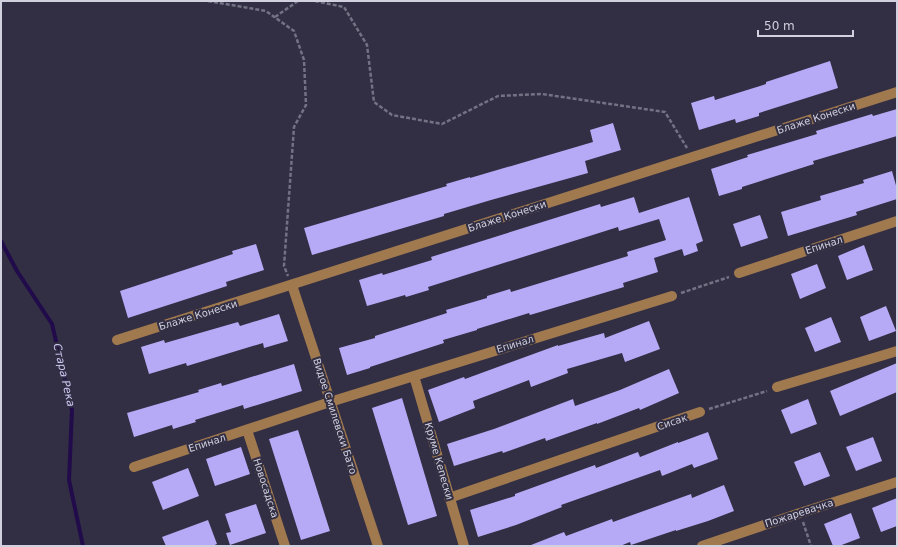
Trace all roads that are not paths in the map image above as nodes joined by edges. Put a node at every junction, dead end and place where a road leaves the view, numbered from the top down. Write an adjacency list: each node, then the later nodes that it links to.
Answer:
1 (897, 92): 4 (street, Блаже Конески)
2 (897, 221): 3 (street, Епинал)
3 (739, 273)
4 (292, 285): 6 (street, Блаже Конески); 10 (street, Видое Смилевски Бато)
5 (672, 296): 8 (street, Епинал)
6 (117, 340)
7 (897, 351): 9 (street)
8 (414, 376): 10 (street, Епинал); 15 (street, Круме Кепески)
9 (777, 388)
10 (330, 402): 12 (street, Епинал); 17 (street, Видое Смилевски Бато)
11 (700, 412): 15 (street, Сисак)
12 (247, 430): 13 (street, Епинал); 16 (street, Новосадска)
13 (134, 467)
14 (897, 482): 19 (street, Пожаревачка)
15 (449, 498): 18 (street, Круме Кепески)
16 (284, 546)
17 (378, 546)
18 (464, 546)
19 (702, 546)

